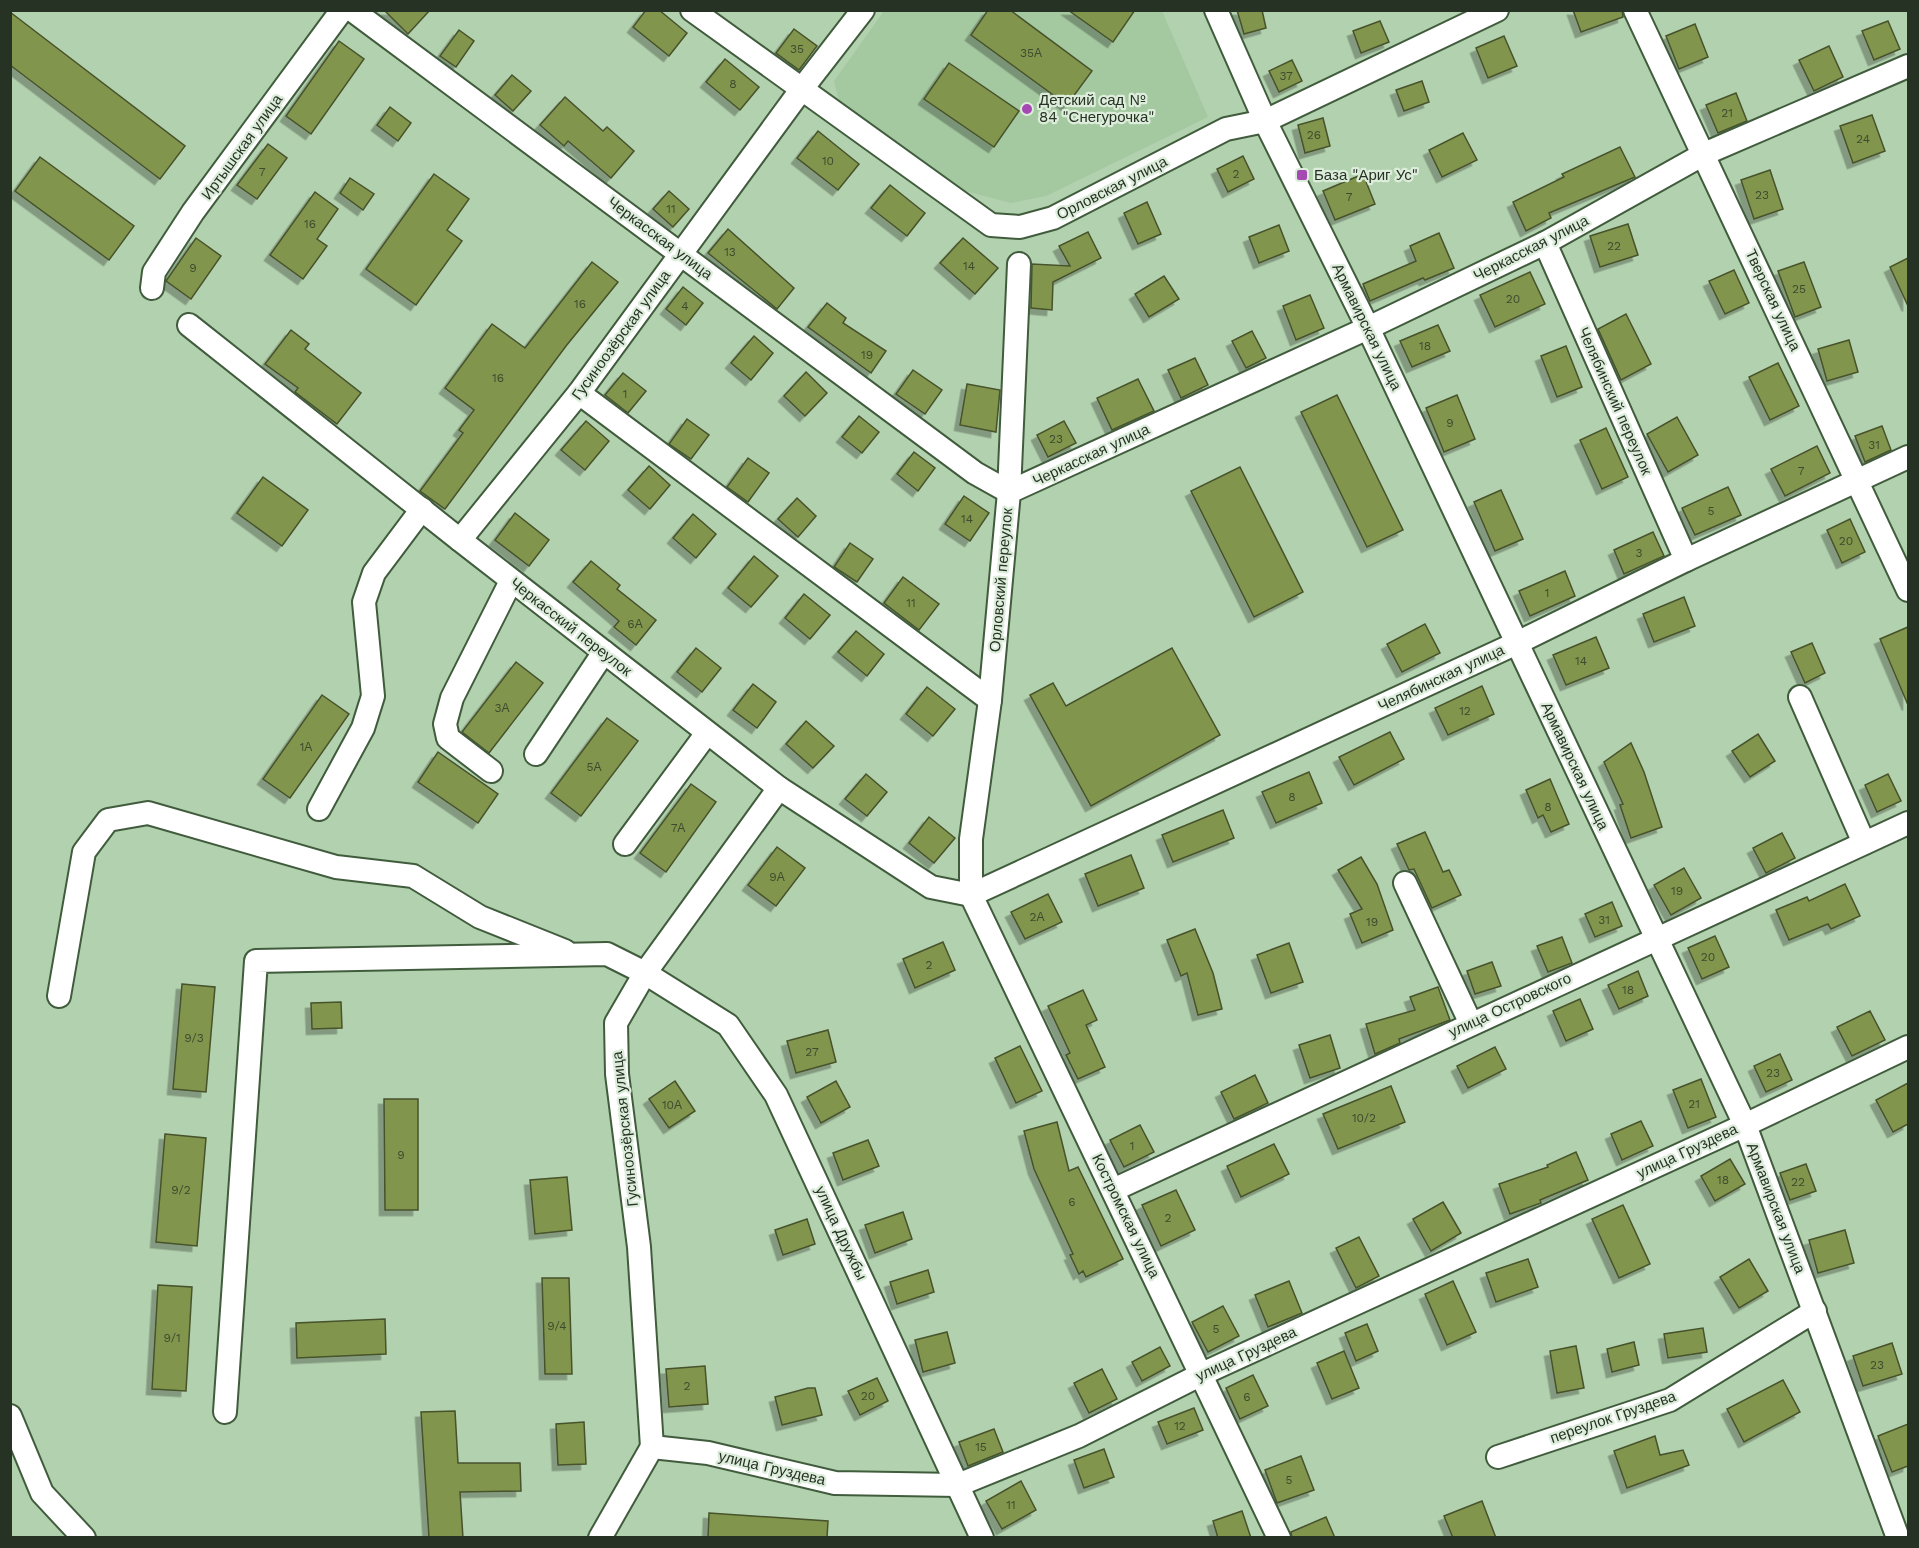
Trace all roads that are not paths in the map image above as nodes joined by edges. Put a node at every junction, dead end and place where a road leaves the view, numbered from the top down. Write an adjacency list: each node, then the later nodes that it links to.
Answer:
1 (342, 10): 15 (street, Иртышская улица)
2 (352, 10): 13 (street, Черкасская улица)
3 (692, 10): 9 (street, Орловская улица)
4 (863, 10): 9 (street, Гусиноозёрская улица)
5 (1216, 10): 10 (street, Армавирская улица)
6 (1497, 10): 10 (street, Орловская улица)
7 (1635, 10): 11 (street, Тверская улица)
8 (1908, 66): 11 (street, Черкасская улица)
9 (801, 90): 10 (street, Орловская улица); 13 (street, Гусиноозёрская улица)
10 (1266, 121): 17 (street, Армавирская улица)
11 (1704, 154): 12 (street, Черкасская улица); 20 (street, Тверская улица)
12 (1545, 243): 17 (street, Черкасская улица); 24 (street, Челябинский переулок)
13 (680, 253): 18 (street, Гусиноозёрская улица); 21 (street, Черкасская улица)
14 (1019, 264): 21 (street, Орловский переулок)
15 (152, 288)
16 (189, 325): 22 (street, Черкасский переулок)
17 (1368, 328): 21 (street, Черкасская улица); 27 (street, Армавирская улица)
18 (579, 393): 23 (street, Гусиноозёрская улица); 30 (street)
19 (1908, 458): 20 (street, Челябинская улица)
20 (1859, 482): 24 (street, Челябинская улица); 26 (street, Тверская улица)
21 (1009, 492): 30 (street, Орловский переулок)
22 (422, 509): 23 (street, Черкасский переулок); 35 (street)
23 (460, 540): 25 (street, Черкасский переулок)
24 (1686, 560): 27 (street, Челябинская улица)
25 (511, 580): 28 (street, Черкасский переулок); 33 (street)
26 (1908, 590)
27 (1517, 643): 40 (street, Челябинская улица); 41 (street, Армавирская улица)
28 (604, 652): 31 (street, Черкасский переулок); 32 (street)
29 (1800, 697): 37 (street)
30 (990, 700): 40 (street, Орловский переулок)
31 (707, 733): 34 (street, Черкасский переулок); 38 (street)
32 (536, 754)
33 (490, 771)
34 (779, 788): 40 (street, Черкасский переулок); 43 (street, Гусиноозёрская улица)
35 (319, 809)
36 (1908, 823): 37 (street, улица Островского)
37 (1864, 843): 41 (street, улица Островского)
38 (625, 844)
39 (1405, 883): 45 (street)
40 (971, 895): 48 (street, Костромская улица)
41 (1655, 938): 45 (street, улица Островского); 47 (street, Армавирская улица)
42 (574, 955): 43 (street, улица Дружбы); 44 (street); 51 (street, улица Дружбы)
43 (645, 973): 53 (street, Гусиноозёрская улица); 55 (street, улица Дружбы)
44 (59, 996)
45 (1471, 1024): 48 (street, улица Островского)
46 (1908, 1047): 47 (street, улица Груздева)
47 (1745, 1125): 49 (street, Армавирская улица); 50 (street, улица Груздева)
48 (1113, 1190): 50 (street, Костромская улица)
49 (1815, 1311): 54 (street, переулок Груздева); 60 (street, Армавирская улица)
50 (1202, 1374): 55 (street, улица Груздева); 59 (street, Костромская улица)
51 (225, 1412)
52 (10, 1416): 56 (street)
53 (652, 1447): 55 (street, улица Груздева); 57 (street)
54 (1498, 1457)
55 (958, 1485): 58 (street, улица Дружбы)
56 (84, 1538)
57 (600, 1538)
58 (982, 1538)
59 (1279, 1538)
60 (1898, 1538)

